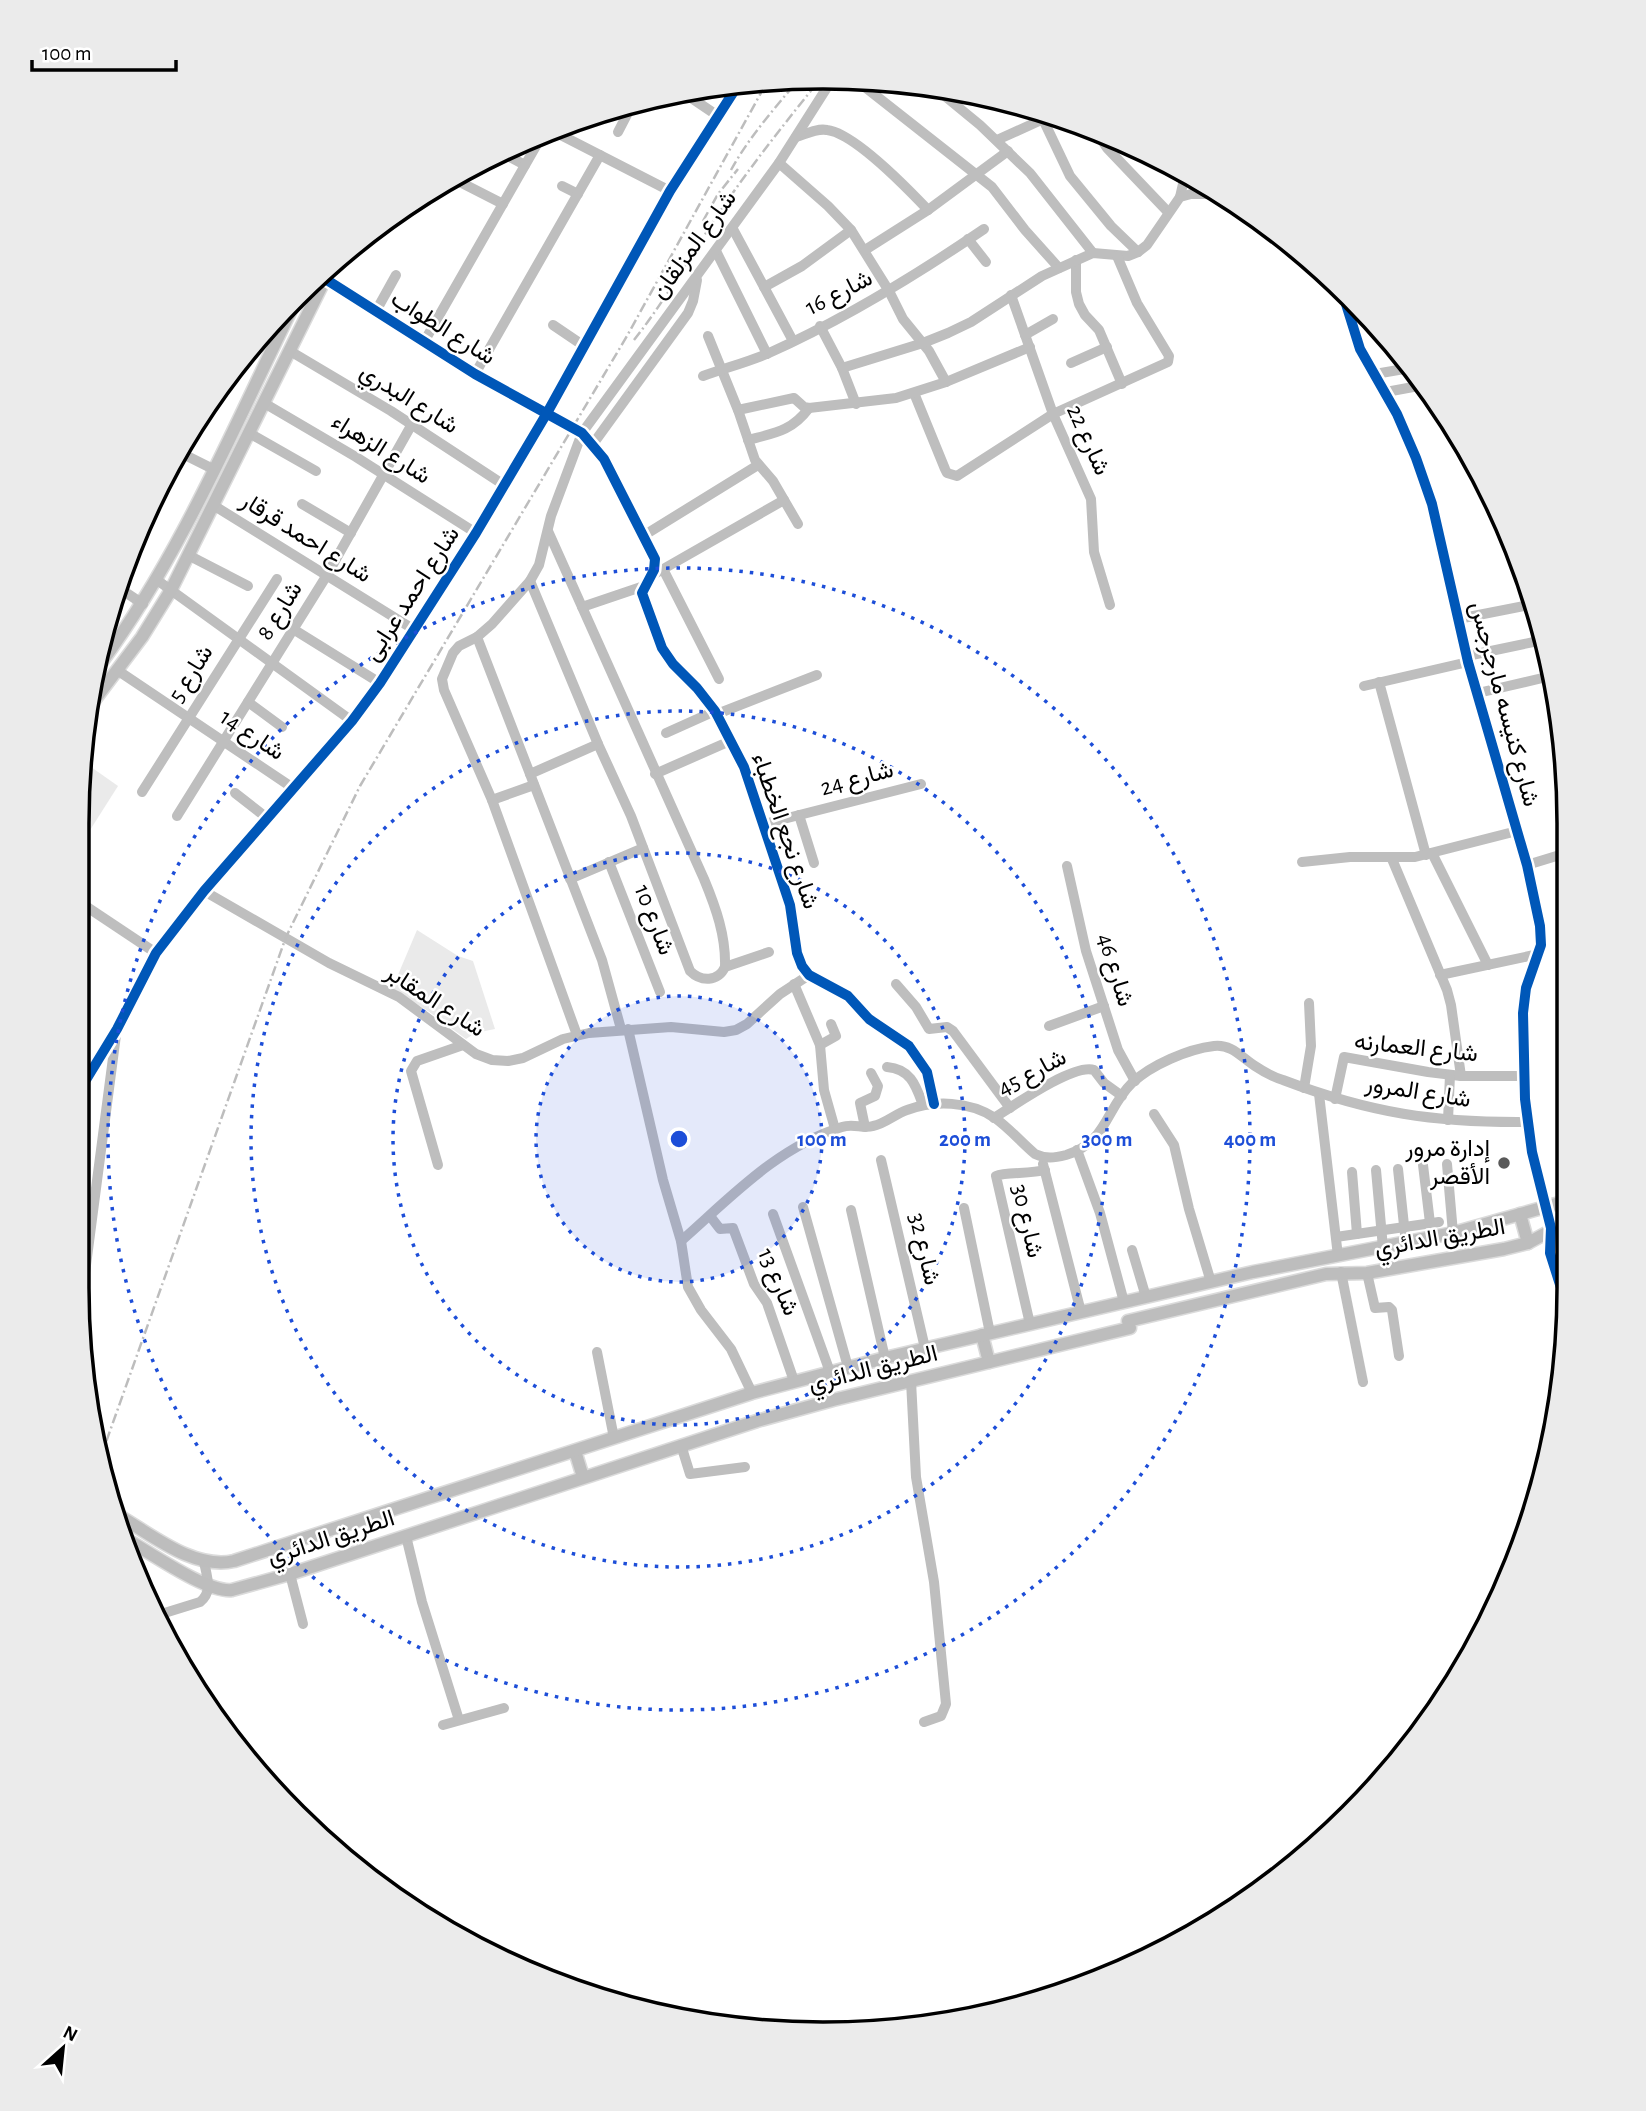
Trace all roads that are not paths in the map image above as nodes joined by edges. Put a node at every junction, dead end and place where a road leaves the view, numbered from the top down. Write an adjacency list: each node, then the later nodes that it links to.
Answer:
1 (826, 89): 12 (street, شارع المزلقان)
2 (870, 91): 21 (street)
3 (731, 96): 6 (street, شارع احمد عرابى)
4 (695, 101): 6 (street)
5 (950, 101): 13 (street)
6 (718, 116): 25 (street, شارع احمد عرابى)
7 (623, 117): 10 (street)
8 (1035, 121): 13 (street)
9 (1048, 125): 38 (street)
10 (618, 132)
11 (564, 137): 17 (street)
12 (796, 137): 19 (street, شارع المزلقان); 30 (street)
13 (997, 140): 16 (street)
14 (1105, 146): 31 (street)
15 (535, 148): 20 (street)
16 (1008, 150): 21 (street); 39 (street)
17 (600, 155): 25 (street); 26 (street)
18 (512, 158): 20 (street)
19 (779, 163): 32 (street, شارع المزلقان); 34 (street)
20 (525, 165): 29 (street)
21 (978, 174): 30 (street); 43 (street)
22 (464, 183): 29 (street)
23 (1183, 184): 28 (street)
24 (562, 186): 26 (street)
25 (670, 191): 62 (street, شارع احمد عرابى)
26 (578, 194): 71 (street)
27 (1200, 194): 28 (street)
28 (1180, 197): 31 (street)
29 (503, 204): 60 (street)
30 (929, 210): 37 (street)
31 (1168, 212): 38 (street)
32 (733, 229): 36 (street, شارع المزلقان); 47 (street)
33 (984, 229): 35 (street, شارع 16)
34 (851, 230): 37 (street); 47 (street)
35 (968, 239): 42 (street); 48 (street, شارع 16)
36 (716, 250): 45 (street, شارع المزلقان); 66 (street)
37 (865, 250): 48 (street)
38 (1138, 252): 40 (street)
39 (1093, 253): 40 (street); 41 (street)
40 (1117, 256): 75 (street)
41 (1076, 260): 43 (street); 64 (street)
42 (986, 262)
43 (1059, 268): 50 (street)
44 (396, 275): 52 (street)
45 (697, 277): 87 (street, شارع المزلقان); 89 (street)
46 (328, 281): 52 (street, شارع الطواب)
47 (764, 287): 59 (street)
48 (889, 291): 56 (street, شارع 16); 61 (street)
49 (315, 294): 65 (main road)
50 (1011, 295): 57 (street, شارع 22); 61 (street)
51 (1348, 310): 72 (street, شارع كنيسه مارجرجس)
52 (376, 311): 60 (street, شارع الطواب)
53 (1053, 318): 57 (street)
54 (553, 325): 62 (street)
55 (283, 326): 92 (main road)
56 (820, 326): 59 (street, شارع 16); 68 (street)
57 (1025, 335): 63 (street, شارع 22)
58 (708, 336): 69 (street)
59 (793, 341): 66 (street, شارع 16)
60 (424, 342): 71 (street, شارع الطواب)
61 (923, 343): 68 (street); 74 (street)
62 (584, 346): 83 (street, شارع احمد عرابى)
63 (1030, 347): 74 (street); 84 (street, شارع 22)
64 (1107, 347): 67 (street); 75 (street)
65 (290, 351): 79 (main road); 85 (street, شارع البدري)
66 (767, 354): 69 (street, شارع 16)
67 (1071, 363)
68 (842, 368): 80 (street)
69 (722, 369): 73 (street, شارع 16); 82 (street)
70 (1400, 370): 72 (street)
71 (475, 374): 83 (street, شارع الطواب)
72 (1375, 374): 77 (street, شارع كنيسه مارجرجس)
73 (703, 376)
74 (946, 382): 78 (street)
75 (1122, 384): 84 (street)
76 (1413, 387): 77 (street)
77 (1386, 392): 119 (street, شارع كنيسه مارجرجس)
78 (915, 393): 80 (street); 84 (street)
79 (264, 403): 86 (main road); 94 (street, شارع الزهراء)
80 (856, 404): 81 (street)
81 (809, 408): 82 (street); 88 (street)
82 (738, 410): 88 (street)
83 (547, 413): 87 (street); 95 (street, شارع احمد عرابى)
84 (1053, 414): 116 (street, شارع 22)
85 (412, 424): 94 (street, شارع 8); 95 (street, شارع البدري)
86 (249, 433): 93 (street); 98 (main road)
87 (582, 433): 89 (street); 100 (street, شارع المزلقان)
88 (748, 440): 91 (street)
89 (593, 444): 103 (street)
90 (188, 456): 92 (street)
91 (758, 465): 96 (street); 103 (street)
92 (213, 469): 109 (main road)
93 (316, 471)
94 (383, 475): 101 (street, شارع 8); 102 (street, شارع الزهراء)
95 (504, 485): 102 (street, شارع احمد عرابى)
96 (784, 500): 99 (street); 105 (street)
97 (302, 504): 101 (street)
98 (213, 505): 104 (main road); 106 (street, شارع احمد قرقار)
99 (798, 524)
100 (547, 530): 110 (street, شارع المزلقان); 118 (street)
101 (351, 533): 106 (street, شارع 8)
102 (475, 533): 122 (street, شارع احمد عرابى)
103 (643, 536): 107 (street)
104 (188, 555): 111 (street); 113 (main road)
105 (663, 569): 107 (street); 133 (street)
106 (327, 575): 121 (street, شارع 8); 122 (street, شارع احمد قرقار)
107 (651, 576): 112 (street)
108 (277, 579): 125 (street, شارع 5)
109 (157, 580): 113 (street); 115 (main road)
110 (530, 581): 124 (street, شارع المزلقان); 147 (street)
111 (248, 586)
112 (644, 586): 118 (street); 140 (street, شارع نجع الخطباء)
113 (170, 590): 123 (main road); 125 (street)
114 (126, 593): 115 (street)
115 (143, 604): 120 (main road)
116 (1110, 605)
117 (1524, 606): 119 (street)
118 (582, 607): 148 (street)
119 (1458, 619): 128 (street, شارع كنيسه مارجرجس)
120 (128, 626): 123 (main road); 127 (main road)
121 (293, 629): 129 (street, شارع 8); 134 (street)
122 (413, 629): 134 (street, شارع احمد عرابى)
123 (142, 637): 130 (main road)
124 (477, 637): 149 (street); 154 (street, شارع المزلقان)
125 (239, 638): 129 (street); 141 (street, شارع 5)
126 (1534, 642): 128 (street)
127 (110, 651)
128 (1468, 659): 135 (street); 138 (street, شارع كنيسه مارجرجس)
129 (273, 662): 139 (street, شارع 8); 142 (street)
130 (117, 670): 137 (main road); 141 (street, شارع 14)
131 (817, 675): 140 (street)
132 (1543, 678): 138 (street)
133 (719, 679)
134 (380, 682): 142 (street, شارع احمد عرابى)
135 (1378, 682): 136 (street); 161 (street)
136 (1364, 686)
137 (101, 691)
138 (1478, 694): 159 (street, شارع كنيسه مارجرجس)
139 (248, 702): 143 (street); 145 (street, شارع 8)
140 (716, 713): 144 (street); 146 (street, شارع نجع الخطباء)
141 (189, 718): 145 (street, شارع 14); 152 (street, شارع 5)
142 (352, 721): 151 (street, شارع احمد عرابى)
143 (282, 727)
144 (666, 733)
145 (224, 741): 151 (street, شارع 14); 156 (street, شارع 8)
146 (730, 741): 148 (street); 158 (street, شارع نجع الخطباء)
147 (598, 744): 149 (street); 160 (street)
148 (655, 774): 176 (street)
149 (532, 779): 154 (street); 169 (street)
150 (920, 784): 155 (street, شارع 24)
151 (293, 788): 157 (street, شارع احمد عرابى)
152 (142, 792)
153 (235, 793): 157 (street)
154 (492, 800): 188 (street, شارع المزلقان)
155 (799, 815): 158 (street, شارع 24); 166 (street)
156 (177, 816)
157 (267, 818): 170 (street, شارع احمد عرابى)
158 (764, 824): 177 (street, شارع نجع الخطباء)
159 (1517, 831): 161 (street); 167 (street, شارع كنيسه مارجرجس)
160 (643, 848): 164 (street); 176 (street)
161 (1429, 854): 163 (street); 175 (street)
162 (1557, 856): 167 (street)
163 (1392, 859): 165 (street); 178 (street)
164 (609, 862): 169 (street); 181 (street, شارع 10)
165 (1302, 862)
166 (814, 863)
167 (1527, 865): 174 (street, شارع كنيسه مارجرجس)
168 (1067, 866): 183 (street, شارع 46)
169 (570, 879): 187 (street)
170 (204, 891): 173 (street, شارع احمد عرابى); 189 (street, شارع المقابر)
171 (89, 908): 173 (street)
172 (769, 951): 176 (street)
173 (156, 953): 186 (street, شارع احمد عرابى)
174 (1539, 954): 175 (street); 195 (street, شارع كنيسه مارجرجس)
175 (1488, 965): 178 (street)
176 (725, 967)
177 (809, 975): 179 (street, شارع المقابر); 201 (street)
178 (1440, 975): 194 (street)
179 (794, 984): 187 (street, شارع المقابر); 190 (street)
180 (896, 984): 202 (street)
181 (660, 992)
182 (1308, 1003): 197 (street)
183 (1104, 1006): 185 (street); 196 (street, شارع 46)
184 (831, 1024): 190 (street)
185 (1049, 1026)
186 (117, 1029): 193 (street, شارع احمد عرابى); 234 (street)
187 (624, 1029): 188 (street, شارع المقابر); 233 (street)
188 (577, 1035): 189 (street, شارع المقابر)
189 (463, 1045): 213 (street)
190 (820, 1045): 208 (street)
191 (887, 1067): 201 (street)
192 (871, 1073): 207 (street)
193 (90, 1075)
194 (1455, 1075): 195 (street, شارع العمارنه); 200 (street, شارع العمارنه); 205 (street)
195 (1524, 1076): 206 (street, شارع كنيسه مارجرجس)
196 (1135, 1081): 197 (street, شارع المرور); 199 (street, شارع المرور)
197 (1304, 1088): 198 (street, شارع المرور)
198 (1319, 1094): 200 (street, شارع المرور); 232 (street)
199 (1122, 1096): 202 (street, شارع 45); 209 (street, شارع المرور)
200 (1335, 1099): 205 (street, شارع المرور)
201 (928, 1105): 204 (street); 207 (street)
202 (1010, 1108): 204 (street, شارع 45)
203 (1154, 1114): 243 (street)
204 (994, 1118): 210 (street)
205 (1448, 1120): 206 (street, شارع المرور)
206 (1528, 1122): 220 (street, شارع كنيسه مارجرجس)
207 (865, 1127): 208 (street)
208 (835, 1129): 226 (street)
209 (1077, 1150): 210 (street); 245 (street)
210 (1042, 1157): 216 (street)
211 (881, 1160): 249 (street, شارع 32)
212 (1447, 1164): 230 (street)
213 (438, 1165)
214 (1423, 1165): 228 (street)
215 (1398, 1169): 228 (street)
216 (1045, 1170): 246 (street); 247 (street, شارع 30)
217 (1376, 1170): 229 (street)
218 (1352, 1172): 231 (street)
219 (1557, 1204): 220 (main road, الطريق الدائري)
220 (1545, 1207): 225 (main road, الطريق الدائري); 227 (street, شارع كنيسه مارجرجس)
221 (803, 1208): 254 (street)
222 (964, 1208): 248 (street)
223 (851, 1210): 252 (street)
224 (773, 1214): 255 (street)
225 (1520, 1214): 230 (main road, الطريق الدائري); 235 (main road)
226 (709, 1216): 233 (street); 256 (street, شارع 13)
227 (1557, 1226): 235 (main road, الطريق الدائري); 242 (street, شارع كنيسه مارجرجس)
228 (1404, 1227): 229 (street); 236 (street)
229 (1382, 1230): 231 (street); 237 (street)
230 (1454, 1233): 236 (main road, الطريق الدائري)
231 (1357, 1234): 232 (street)
232 (1336, 1237): 239 (street)
233 (681, 1241): 259 (street)
234 (89, 1242)
235 (1528, 1243): 241 (main road, الطريق الدائري)
236 (1406, 1244): 237 (main road, الطريق الدائري)
237 (1384, 1248): 239 (main road, الطريق الدائري)
238 (1132, 1250): 244 (street)
239 (1338, 1255): 243 (main road, الطريق الدائري)
240 (1341, 1272): 241 (main road, الطريق الدائري); 253 (main road, الطريق الدائري); 258 (street)
241 (1367, 1272): 251 (street)
242 (1557, 1275)
243 (1211, 1282): 244 (main road, الطريق الدائري)
244 (1146, 1297): 245 (main road, الطريق الدائري)
245 (1124, 1302): 246 (main road, الطريق الدائري)
246 (1081, 1312): 247 (main road, الطريق الدائري)
247 (1030, 1324): 248 (main road, الطريق الدائري)
248 (986, 1334): 249 (main road, الطريق الدائري); 253 (main road)
249 (925, 1348): 252 (main road, الطريق الدائري)
250 (597, 1352): 260 (street)
251 (1399, 1356)
252 (885, 1358): 254 (main road, الطريق الدائري)
253 (989, 1362): 257 (main road, الطريق الدائري)
254 (848, 1367): 255 (main road, الطريق الدائري)
255 (830, 1372): 256 (main road, الطريق الدائري)
256 (794, 1381): 259 (main road, الطريق الدائري)
257 (911, 1381): 261 (main road, الطريق الدائري); 275 (street)
258 (1363, 1382)
259 (752, 1393): 260 (main road, الطريق الدائري)
260 (614, 1438): 262 (main road, الطريق الدائري)
261 (681, 1445): 263 (street); 264 (main road, الطريق الدائري)
262 (575, 1451): 264 (main road); 268 (main road, الطريق الدائري)
263 (745, 1467)
264 (583, 1477): 266 (main road, الطريق الدائري)
265 (127, 1520): 268 (main road, الطريق الدائري)
266 (405, 1536): 269 (main road, الطريق الدائري); 274 (street)
267 (136, 1545): 270 (main road, الطريق الدائري)
268 (204, 1562): 270 (street)
269 (290, 1574): 270 (main road, الطريق الدائري); 272 (street)
270 (208, 1586): 271 (street)
271 (165, 1613)
272 (303, 1624)
273 (504, 1708): 274 (street)
274 (459, 1720): 276 (street)
275 (924, 1722)
276 (443, 1725)

